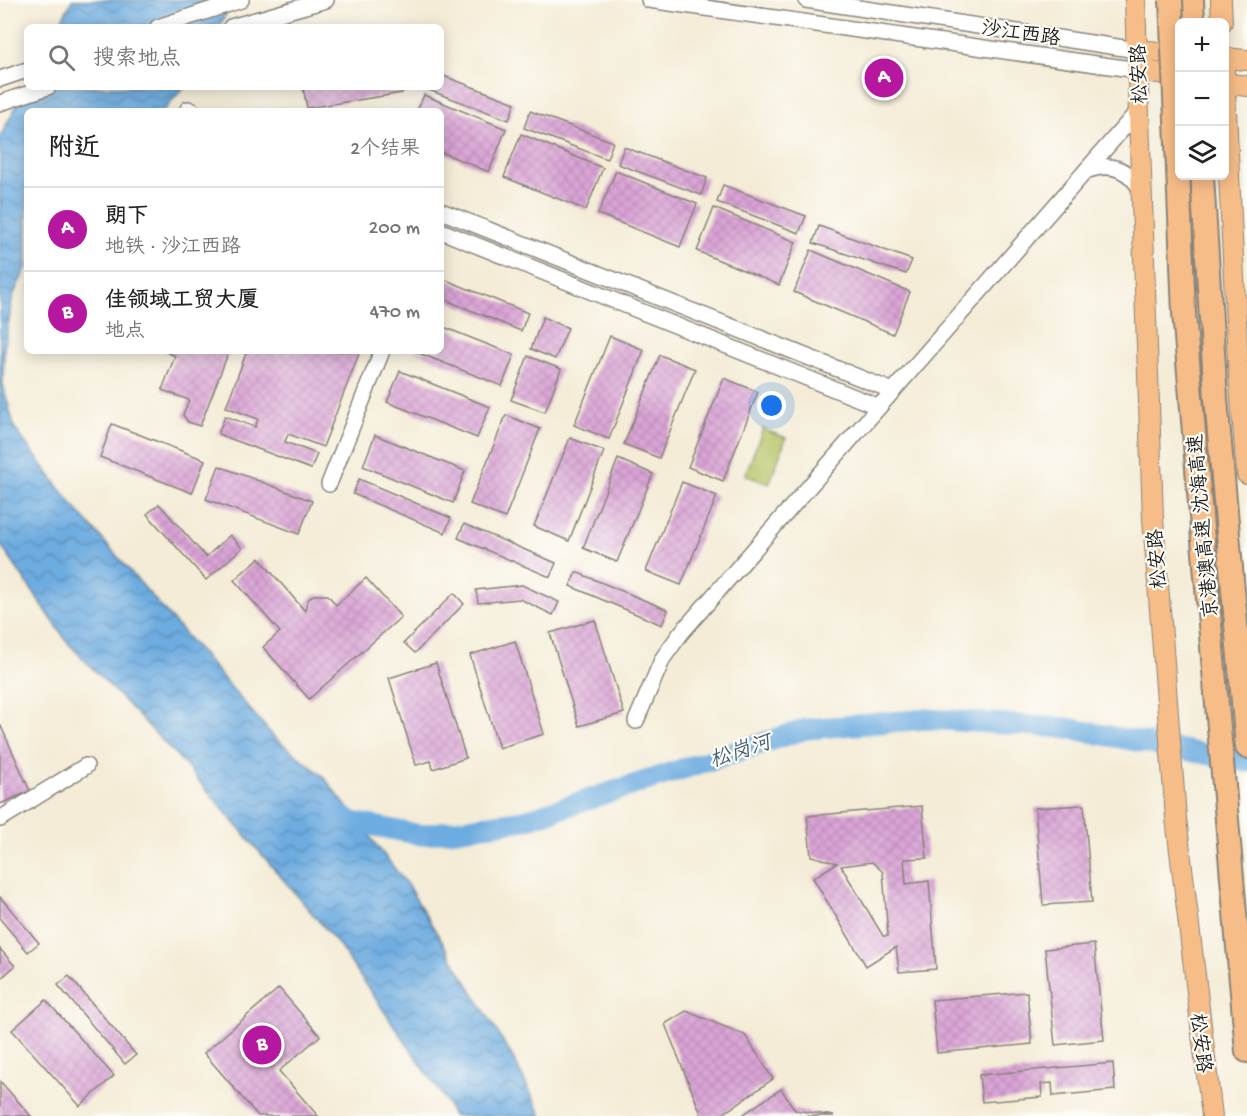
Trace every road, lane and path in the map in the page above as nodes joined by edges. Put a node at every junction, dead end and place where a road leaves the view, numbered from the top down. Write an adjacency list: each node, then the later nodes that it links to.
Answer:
1 (241, 0): 11 (street)
2 (326, 0): 12 (street)
3 (649, 0): 17 (street, 沙江西路)
4 (806, 0): 13 (street, 沙江西路)
5 (1135, 0): 13 (main road, 松安路)
6 (1171, 0): 41 (highway, 京港澳高速 沈海高速, bridge)
7 (1192, 0): 9 (highway)
8 (1221, 0): 10 (main road)
9 (1193, 18)
10 (1222, 18)
11 (167, 24)
12 (242, 24)
13 (1137, 50): 14 (main road); 17 (main road, 松安路)
14 (1175, 54)
15 (1229, 58): 16 (main road)
16 (1247, 60)
17 (1138, 70): 19 (main road); 25 (main road, 松安路)
18 (24, 71): 20 (street)
19 (1175, 75)
20 (0, 79)
21 (1229, 84): 22 (main road)
22 (1247, 86)
23 (39, 90): 24 (street)
24 (0, 103)
25 (1139, 110): 27 (street); 29 (main road, 松安路)
26 (1227, 126): 35 (main road)
27 (1086, 171): 29 (street); 33 (street)
28 (1202, 180): 38 (highway, 京港澳高速 沈海高速)
29 (1143, 192): 42 (main road, 松安路)
30 (444, 212): 33 (street)
31 (444, 232): 34 (street)
32 (381, 354): 36 (street)
33 (893, 392): 34 (street)
34 (879, 407): 37 (street)
35 (1247, 474)
36 (329, 484)
37 (636, 721)
38 (1247, 747)
39 (86, 766): 40 (street)
40 (0, 819)
41 (1247, 1051)
42 (1212, 1116)

